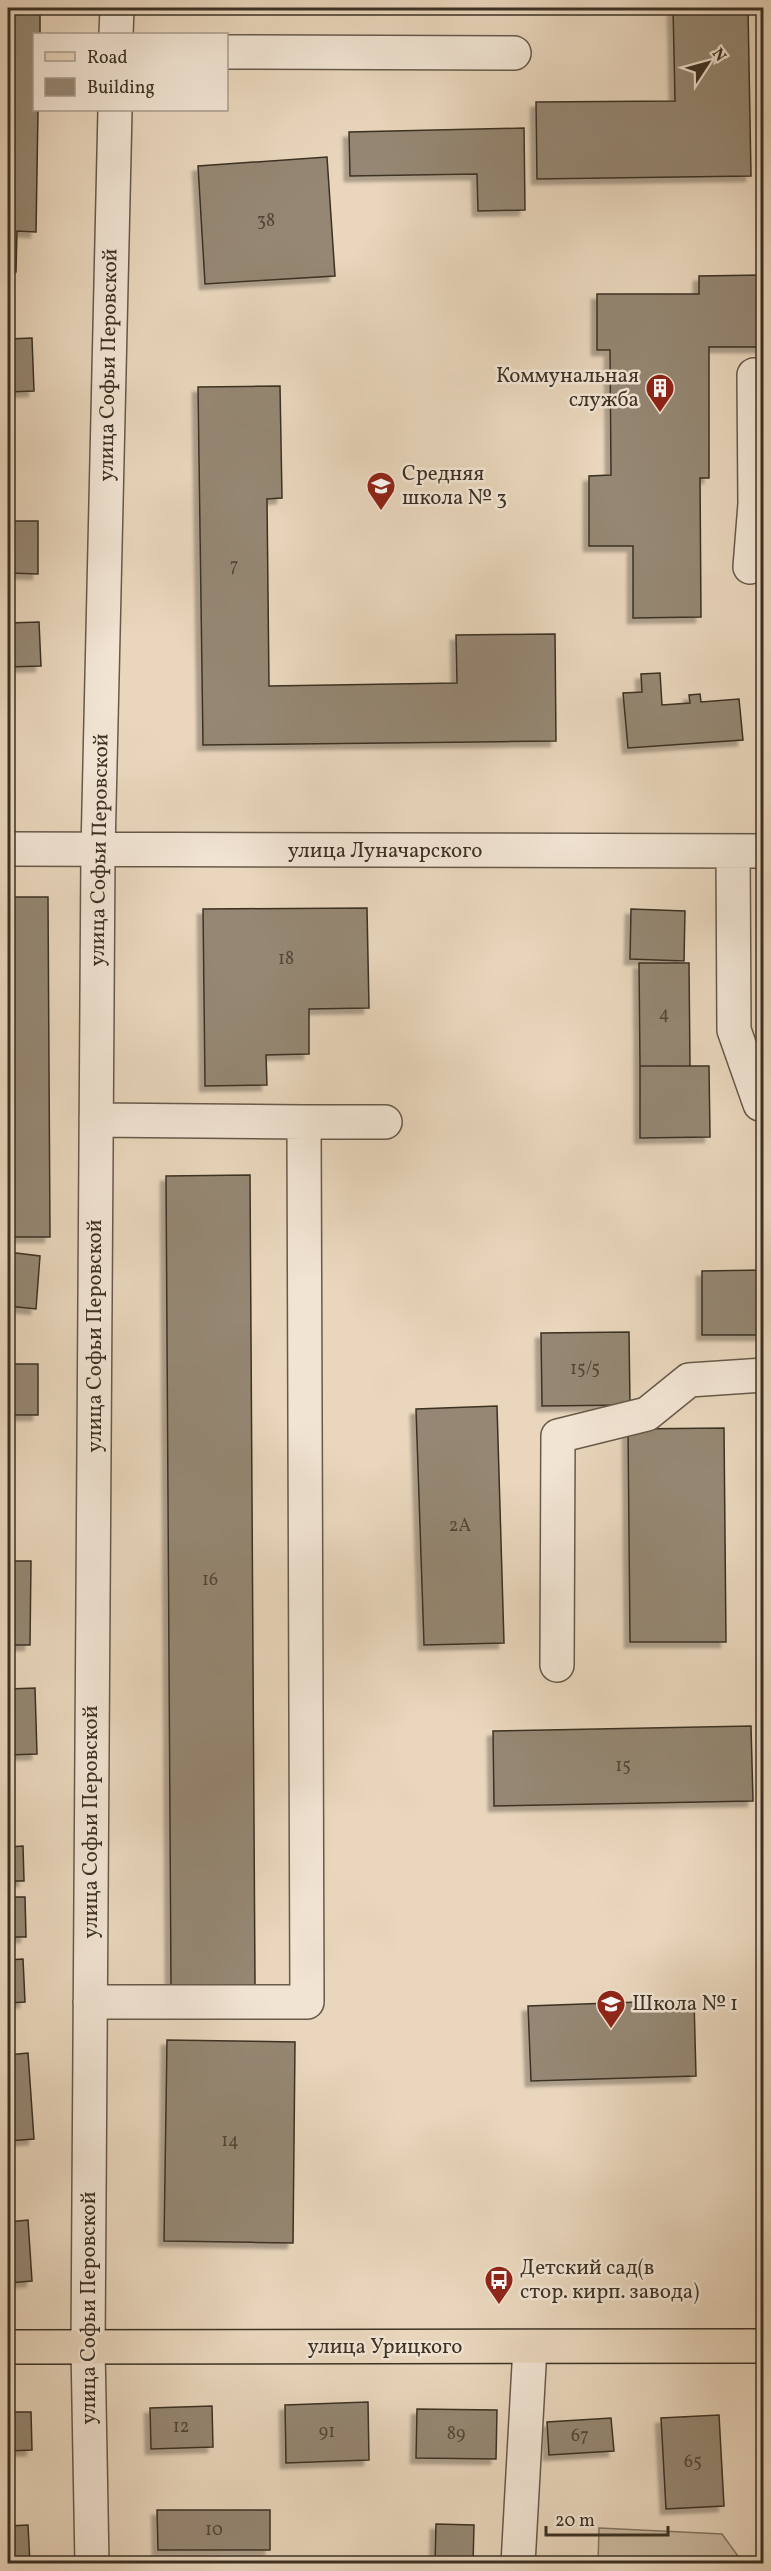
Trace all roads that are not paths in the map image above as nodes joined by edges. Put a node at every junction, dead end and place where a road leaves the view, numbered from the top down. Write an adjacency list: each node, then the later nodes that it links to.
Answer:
1 (117, 8): 2 (street)
2 (116, 33)
3 (228, 52): 4 (street)
4 (514, 53)
5 (115, 111): 10 (street, улица Софьи Перовской)
6 (764, 375): 7 (street)
7 (760, 504): 8 (street)
8 (750, 567)
9 (8, 849): 10 (street, улица Луначарского)
10 (98, 851): 11 (street, улица Луначарского); 13 (street, улица Софьи Перовской)
11 (748, 851): 12 (street)
12 (764, 1104)
13 (96, 1120): 14 (street); 18 (street, улица Софьи Перовской)
14 (304, 1122): 15 (street); 18 (street)
15 (385, 1122)
16 (764, 1375): 17 (street)
17 (556, 1665)
18 (90, 2002): 22 (street, улица Софьи Перовской)
19 (764, 2346): 21 (main road, улица Урицкого)
20 (8, 2347): 22 (main road, улица Урицкого)
21 (530, 2347): 22 (main road, улица Урицкого); 24 (street)
22 (88, 2348): 23 (street, улица Софьи Перовской)
23 (92, 2564)
24 (518, 2564)

